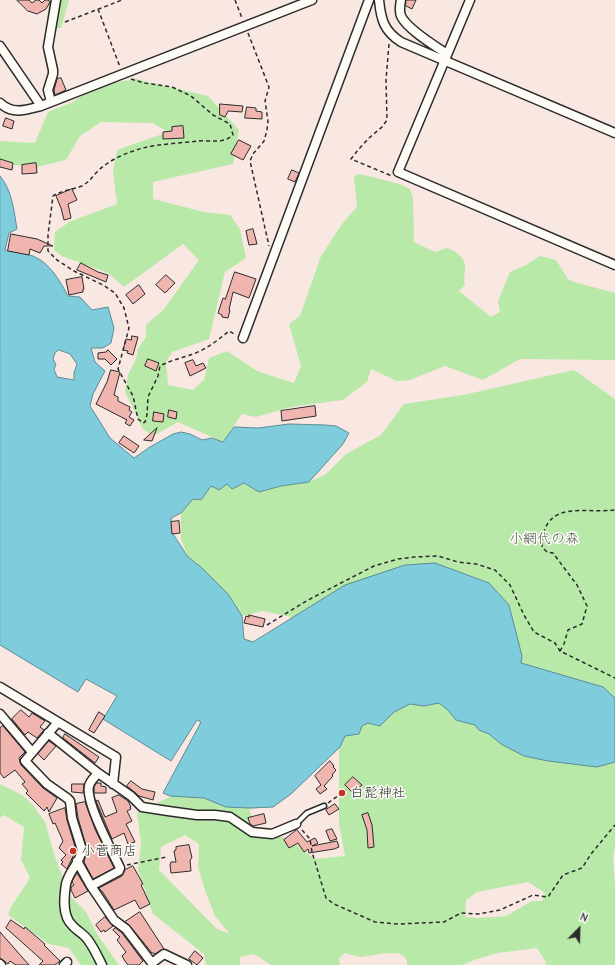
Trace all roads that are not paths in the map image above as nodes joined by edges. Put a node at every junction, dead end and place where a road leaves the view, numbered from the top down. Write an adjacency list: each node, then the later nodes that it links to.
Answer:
1 (56, 0): 9 (street)
2 (312, 0): 9 (street)
3 (368, 0): 14 (street)
4 (379, 0): 8 (street)
5 (401, 0): 8 (street)
6 (470, 0): 8 (street)
7 (0, 46): 11 (street)
8 (446, 58): 12 (street); 13 (street)
9 (51, 102): 11 (street)
10 (0, 104): 11 (street)
11 (41, 106)
12 (615, 133)
13 (615, 265)
14 (243, 338)
15 (0, 687): 17 (street)
16 (0, 714): 19 (street)
17 (58, 722): 18 (street); 21 (street)
18 (48, 733): 19 (street); 20 (street)
19 (32, 752): 24 (street)
20 (98, 773): 21 (street); 25 (street)
21 (113, 784): 23 (street)
22 (324, 806): 23 (lane)
23 (296, 824)
24 (77, 861): 25 (street); 26 (street)
25 (91, 886): 27 (street)
26 (102, 965)
27 (187, 965)

